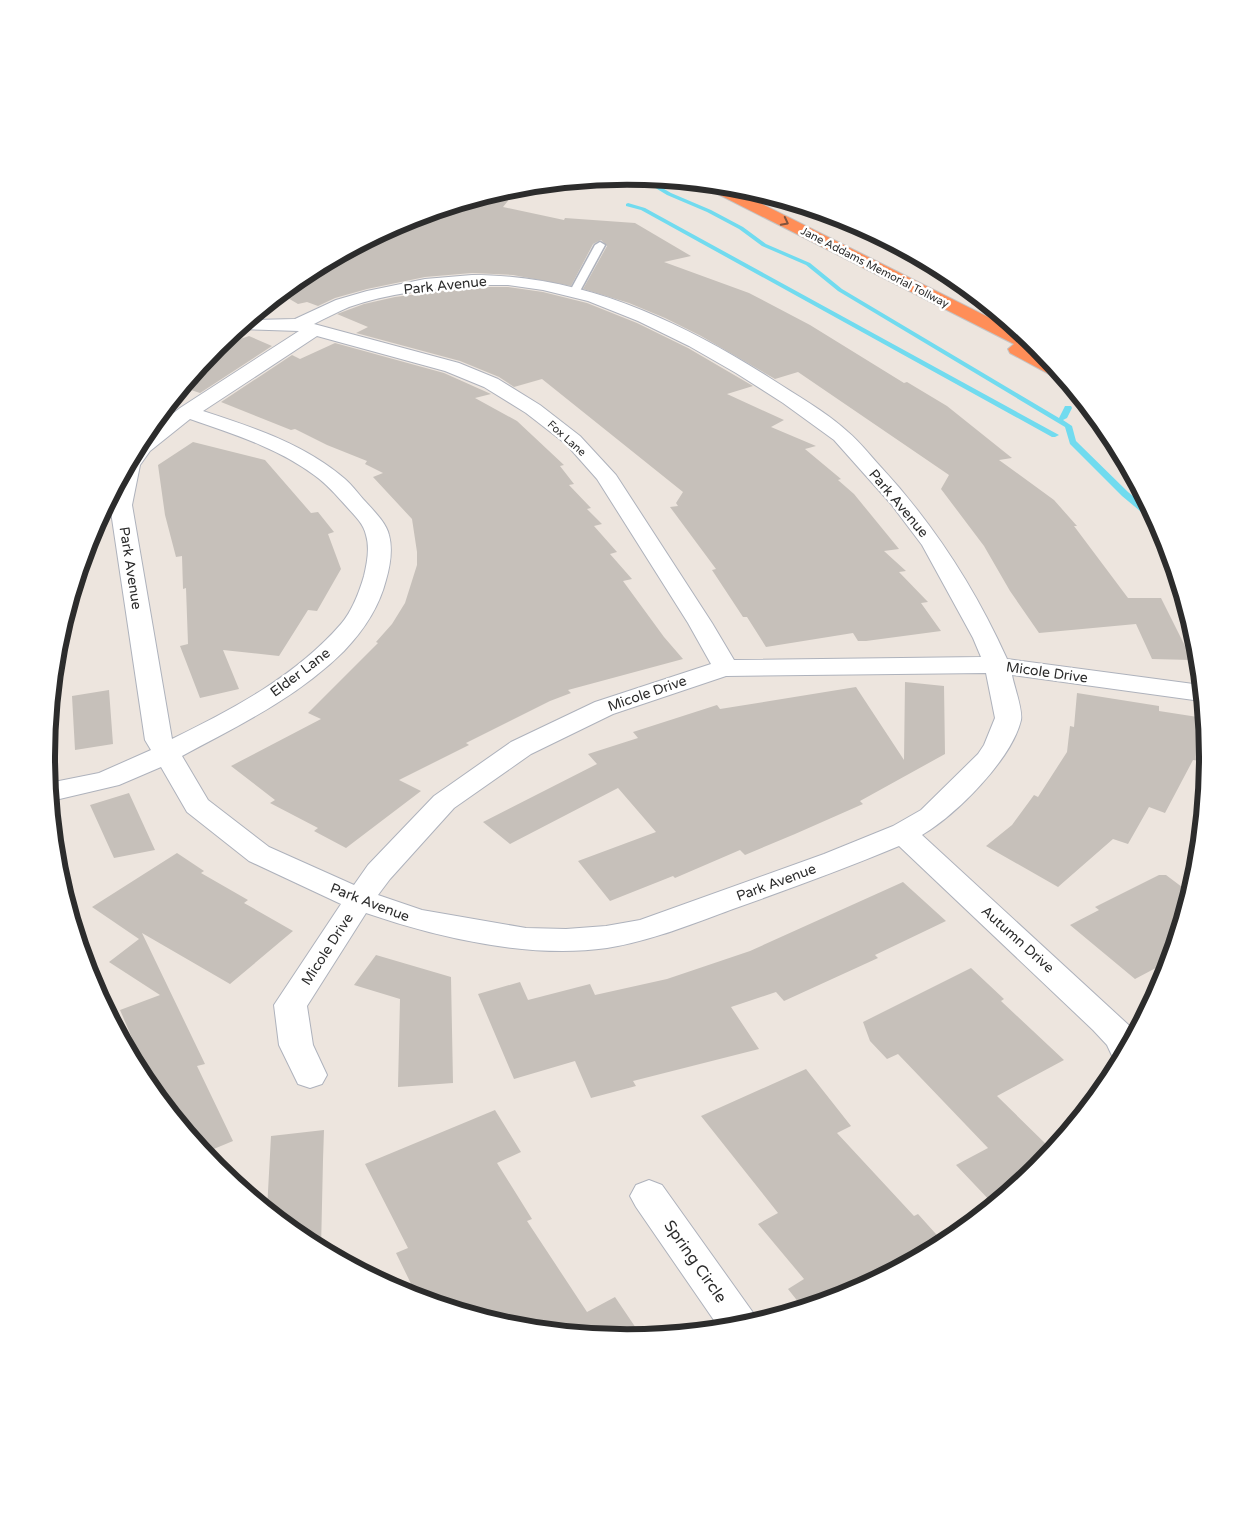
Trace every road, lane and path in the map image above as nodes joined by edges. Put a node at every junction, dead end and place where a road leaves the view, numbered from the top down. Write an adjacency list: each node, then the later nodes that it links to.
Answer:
1 (730, 195): 3 (highway, Jane Addams Memorial Tollway, one-way to 3)
2 (600, 245): 4 (lane)
3 (872, 266): 8 (highway, Jane Addams Memorial Tollway); 9 (highway)
4 (575, 291): 7 (street, Park Avenue); 13 (street, Park Avenue)
5 (268, 313): 7 (street)
6 (252, 325): 7 (street, Fox Lane)
7 (305, 328): 10 (street, Park Avenue); 14 (street, Fox Lane)
8 (1015, 337)
9 (1037, 359)
10 (187, 412): 11 (street, Park Avenue); 16 (street, Elder Lane)
11 (150, 441)
12 (126, 482): 16 (street, Park Avenue)
13 (997, 665): 14 (street, Micole Drive); 15 (street, Micole Drive); 18 (street, Park Avenue)
14 (726, 668): 19 (street, Micole Drive)
15 (1195, 692)
16 (165, 754): 17 (street, Elder Lane); 19 (street, Park Avenue)
17 (56, 791)
18 (903, 833): 19 (street, Park Avenue); 20 (street, Autumn Drive)
19 (359, 900): 21 (street, Micole Drive)
20 (1124, 1039)
21 (310, 1075)
22 (649, 1196): 23 (street, Spring Circle)
23 (737, 1319)

